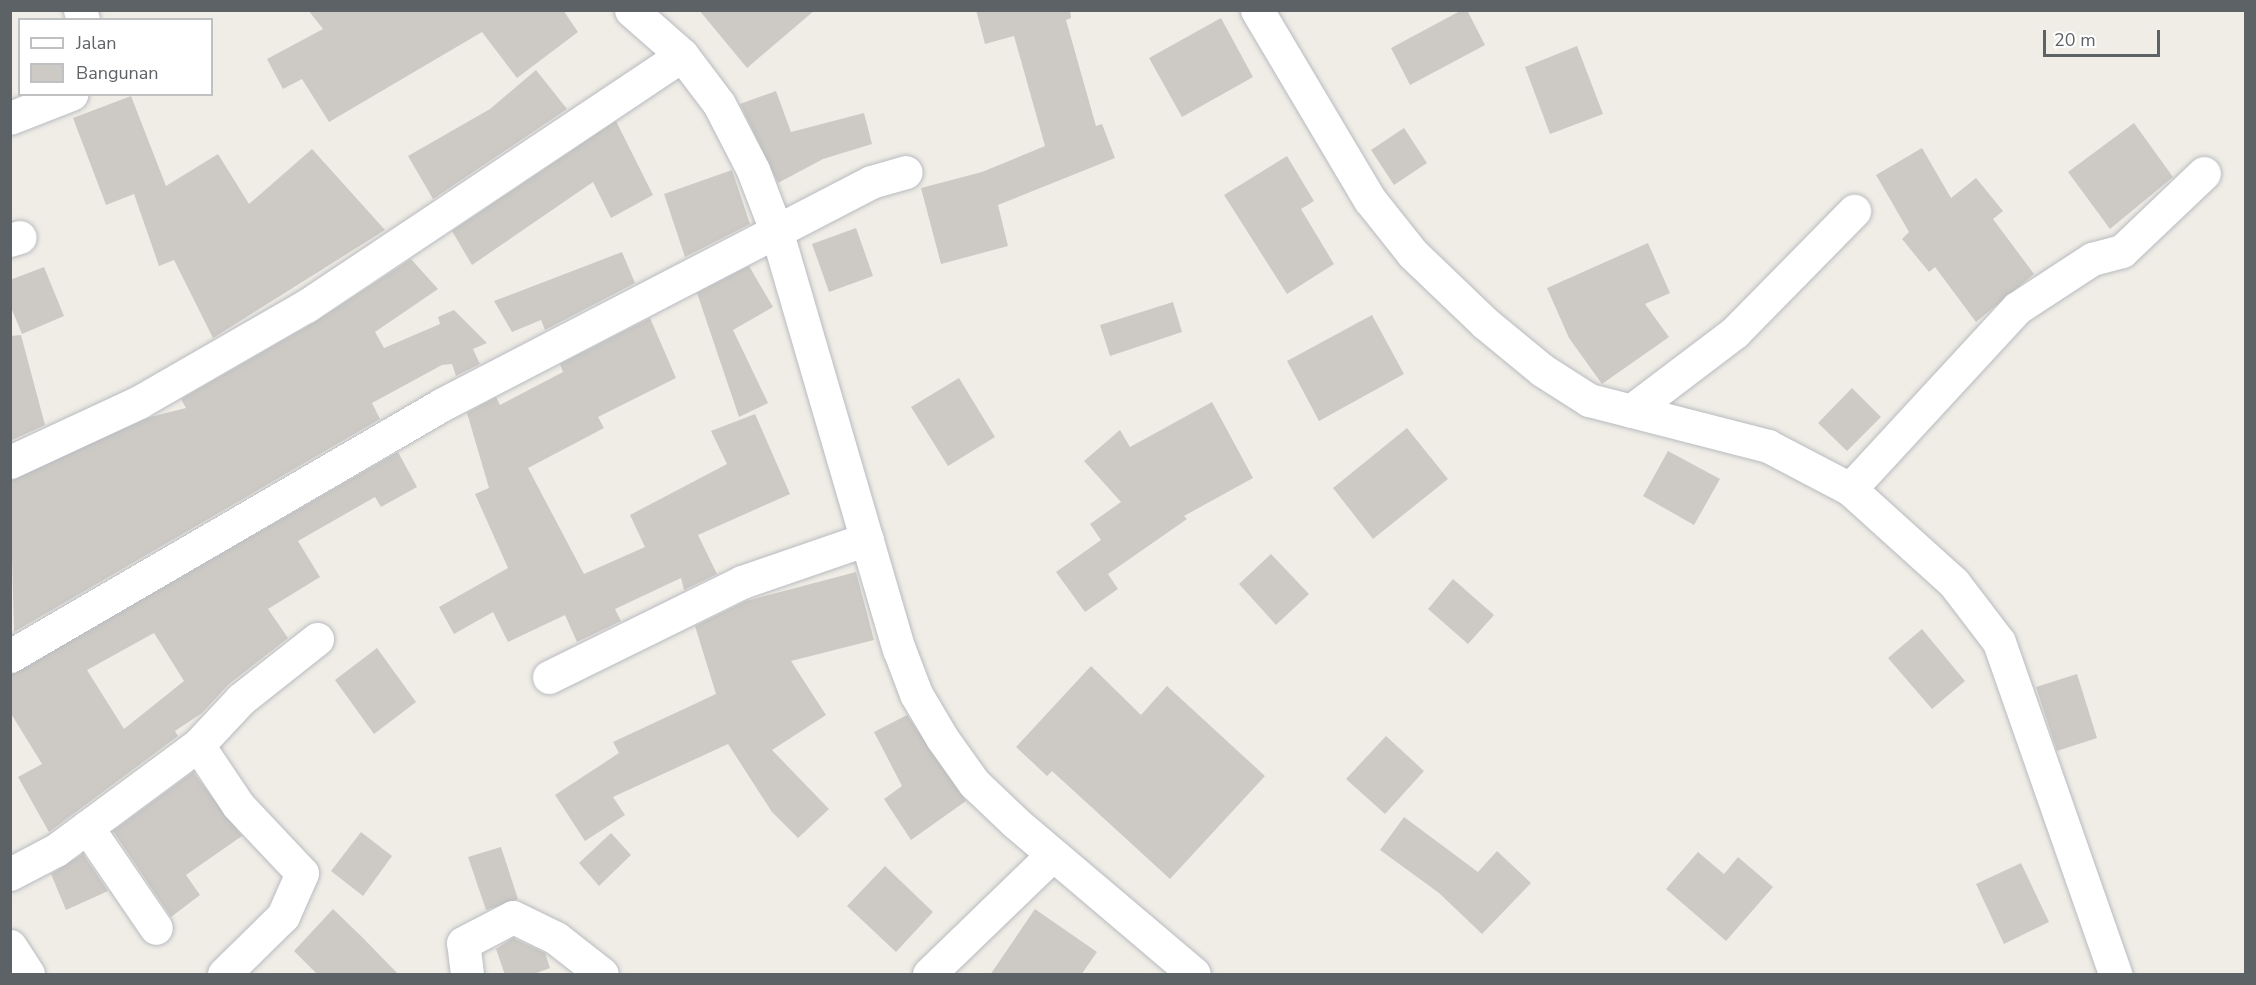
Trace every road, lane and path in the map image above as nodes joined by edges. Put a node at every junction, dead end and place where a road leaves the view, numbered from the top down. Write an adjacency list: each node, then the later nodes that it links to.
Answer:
1 (1257, 10): 10 (street)
2 (638, 12): 3 (street)
3 (682, 55): 9 (street); 11 (street)
4 (66, 96): 5 (street)
5 (10, 118)
6 (906, 172): 9 (street)
7 (2204, 173): 12 (street)
8 (1854, 211): 10 (street)
9 (777, 233): 13 (street); 15 (street)
10 (1631, 411): 12 (street)
11 (10, 462)
12 (1850, 489): 29 (street)
13 (867, 539): 16 (street); 19 (street)
14 (317, 639): 17 (street)
15 (10, 656)
16 (549, 677)
17 (198, 745): 18 (street); 24 (street)
18 (87, 827): 20 (street); 21 (street)
19 (1052, 856): 23 (street); 28 (street)
20 (10, 874)
21 (156, 928)
22 (10, 946): 25 (street)
23 (1178, 970)
24 (223, 974)
25 (28, 975)
26 (468, 975): 27 (street)
27 (602, 975)
28 (929, 975)
29 (2115, 975)

